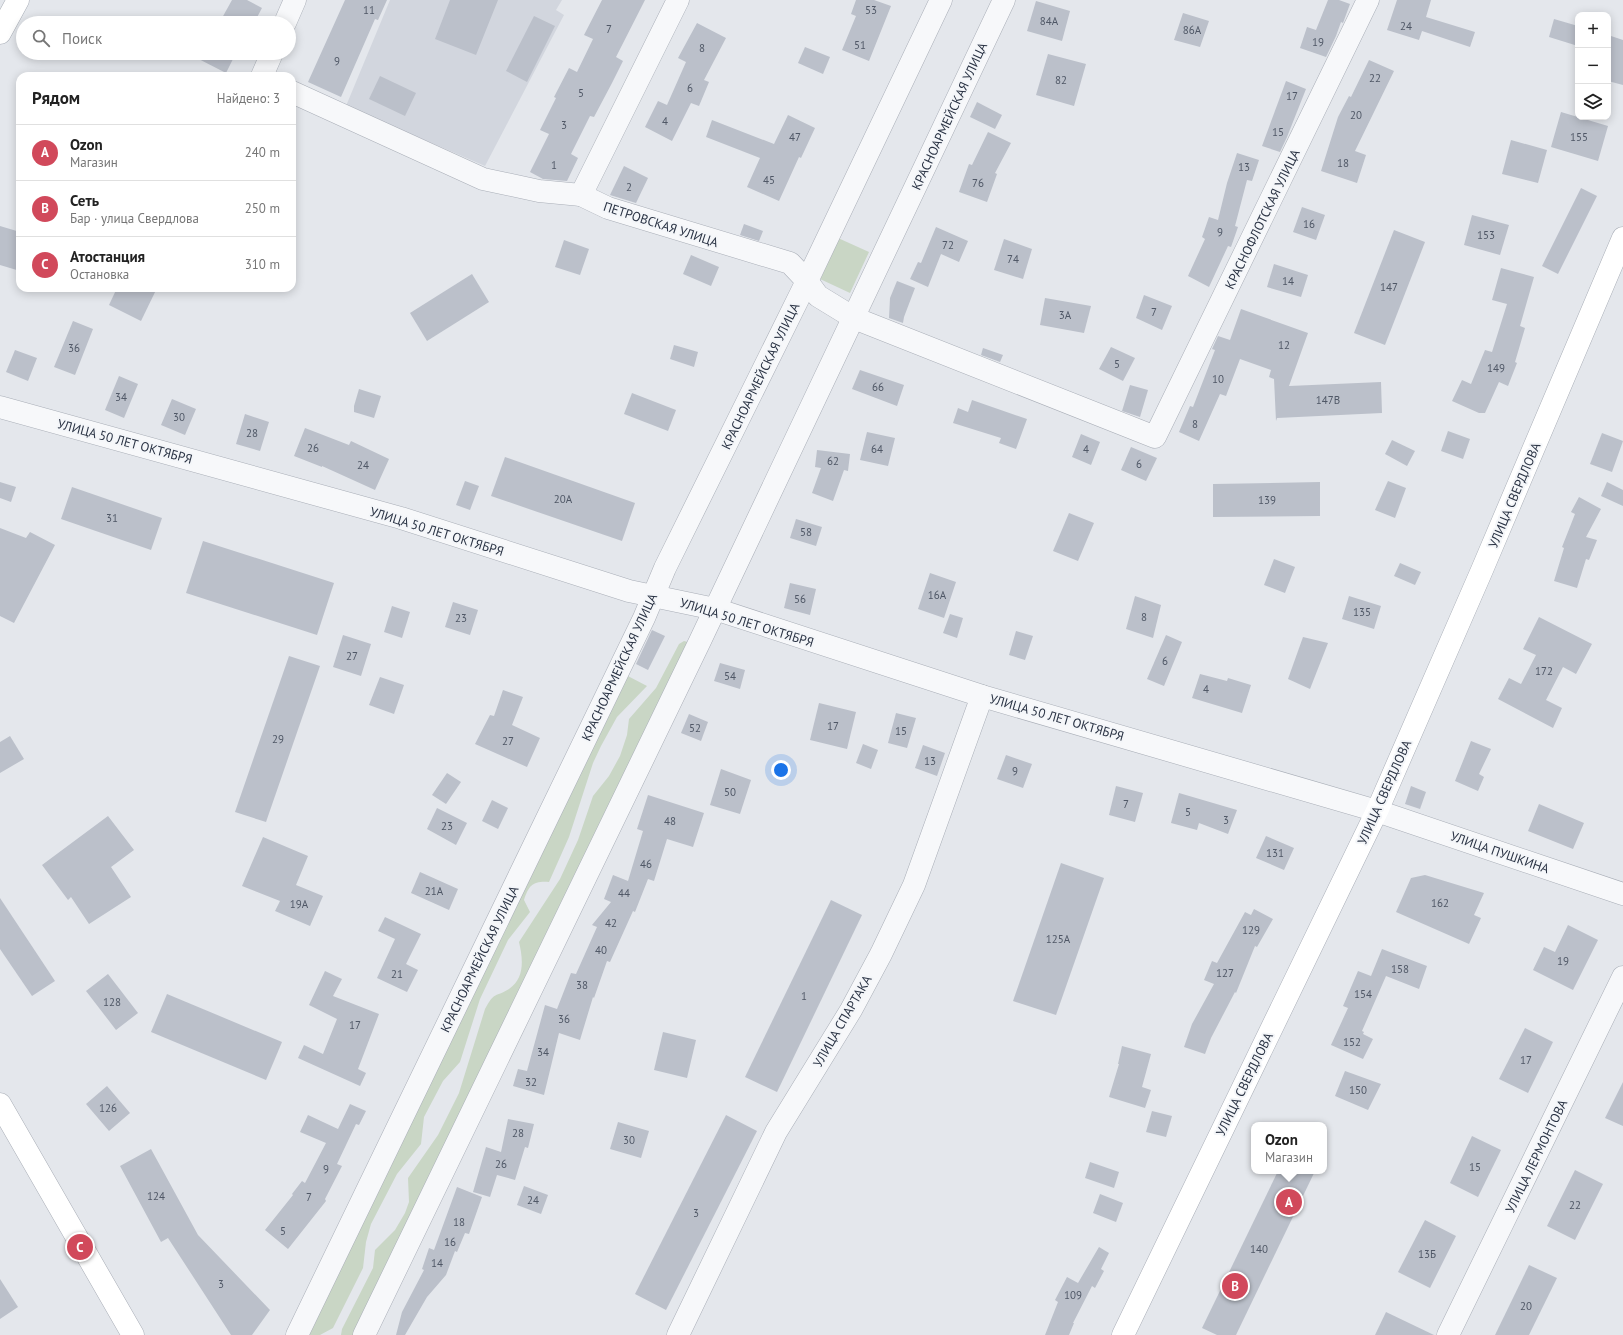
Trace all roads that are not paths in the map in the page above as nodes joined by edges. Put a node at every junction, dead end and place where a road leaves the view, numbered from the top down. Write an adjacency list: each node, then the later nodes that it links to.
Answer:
1 (18, 0): 8 (main road)
2 (295, 0): 7 (street)
3 (678, 0): 12 (street)
4 (941, 0): 14 (street, КРАСНОАРМЕЙСКАЯ УЛИЦА)
5 (1004, 0): 15 (street, КРАСНОАРМЕЙСКАЯ УЛИЦА)
6 (1368, 0): 17 (street, КРАСНОФЛОТСКАЯ УЛИЦА)
7 (288, 16)
8 (0, 33)
9 (269, 60): 10 (street)
10 (264, 72)
11 (296, 94): 12 (street)
12 (581, 195): 14 (street, ПЕТРОВСКАЯ УЛИЦА)
13 (1623, 238): 21 (main road, УЛИЦА СВЕРДЛОВА)
14 (807, 281): 15 (street, ПЕТРОВСКАЯ УЛИЦА); 18 (street, КРАСНОАРМЕЙСКАЯ УЛИЦА)
15 (854, 318): 17 (street, ПЕТРОВСКАЯ УЛИЦА); 19 (street, КРАСНОАРМЕЙСКАЯ УЛИЦА)
16 (0, 407): 18 (street, УЛИЦА 50 ЛЕТ ОКТЯБРЯ)
17 (1155, 438)
18 (654, 596): 19 (street, УЛИЦА 50 ЛЕТ ОКТЯБРЯ); 26 (street, КРАСНОАРМЕЙСКАЯ УЛИЦА)
19 (715, 609): 20 (street, УЛИЦА 50 ЛЕТ ОКТЯБРЯ); 27 (street, КРАСНОАРМЕЙСКАЯ УЛИЦА)
20 (982, 696): 21 (street, УЛИЦА 50 ЛЕТ ОКТЯБРЯ); 28 (street, УЛИЦА СПАРТАКА)
21 (1377, 811): 22 (street, УЛИЦА ПУШКИНА); 29 (main road, УЛИЦА СВЕРДЛОВА)
22 (1623, 894)
23 (1623, 977): 30 (street, УЛИЦА ЛЕРМОНТОВА)
24 (0, 1104): 25 (main road)
25 (133, 1335)
26 (297, 1335)
27 (364, 1335)
28 (678, 1335)
29 (1123, 1335)
30 (1448, 1335)

